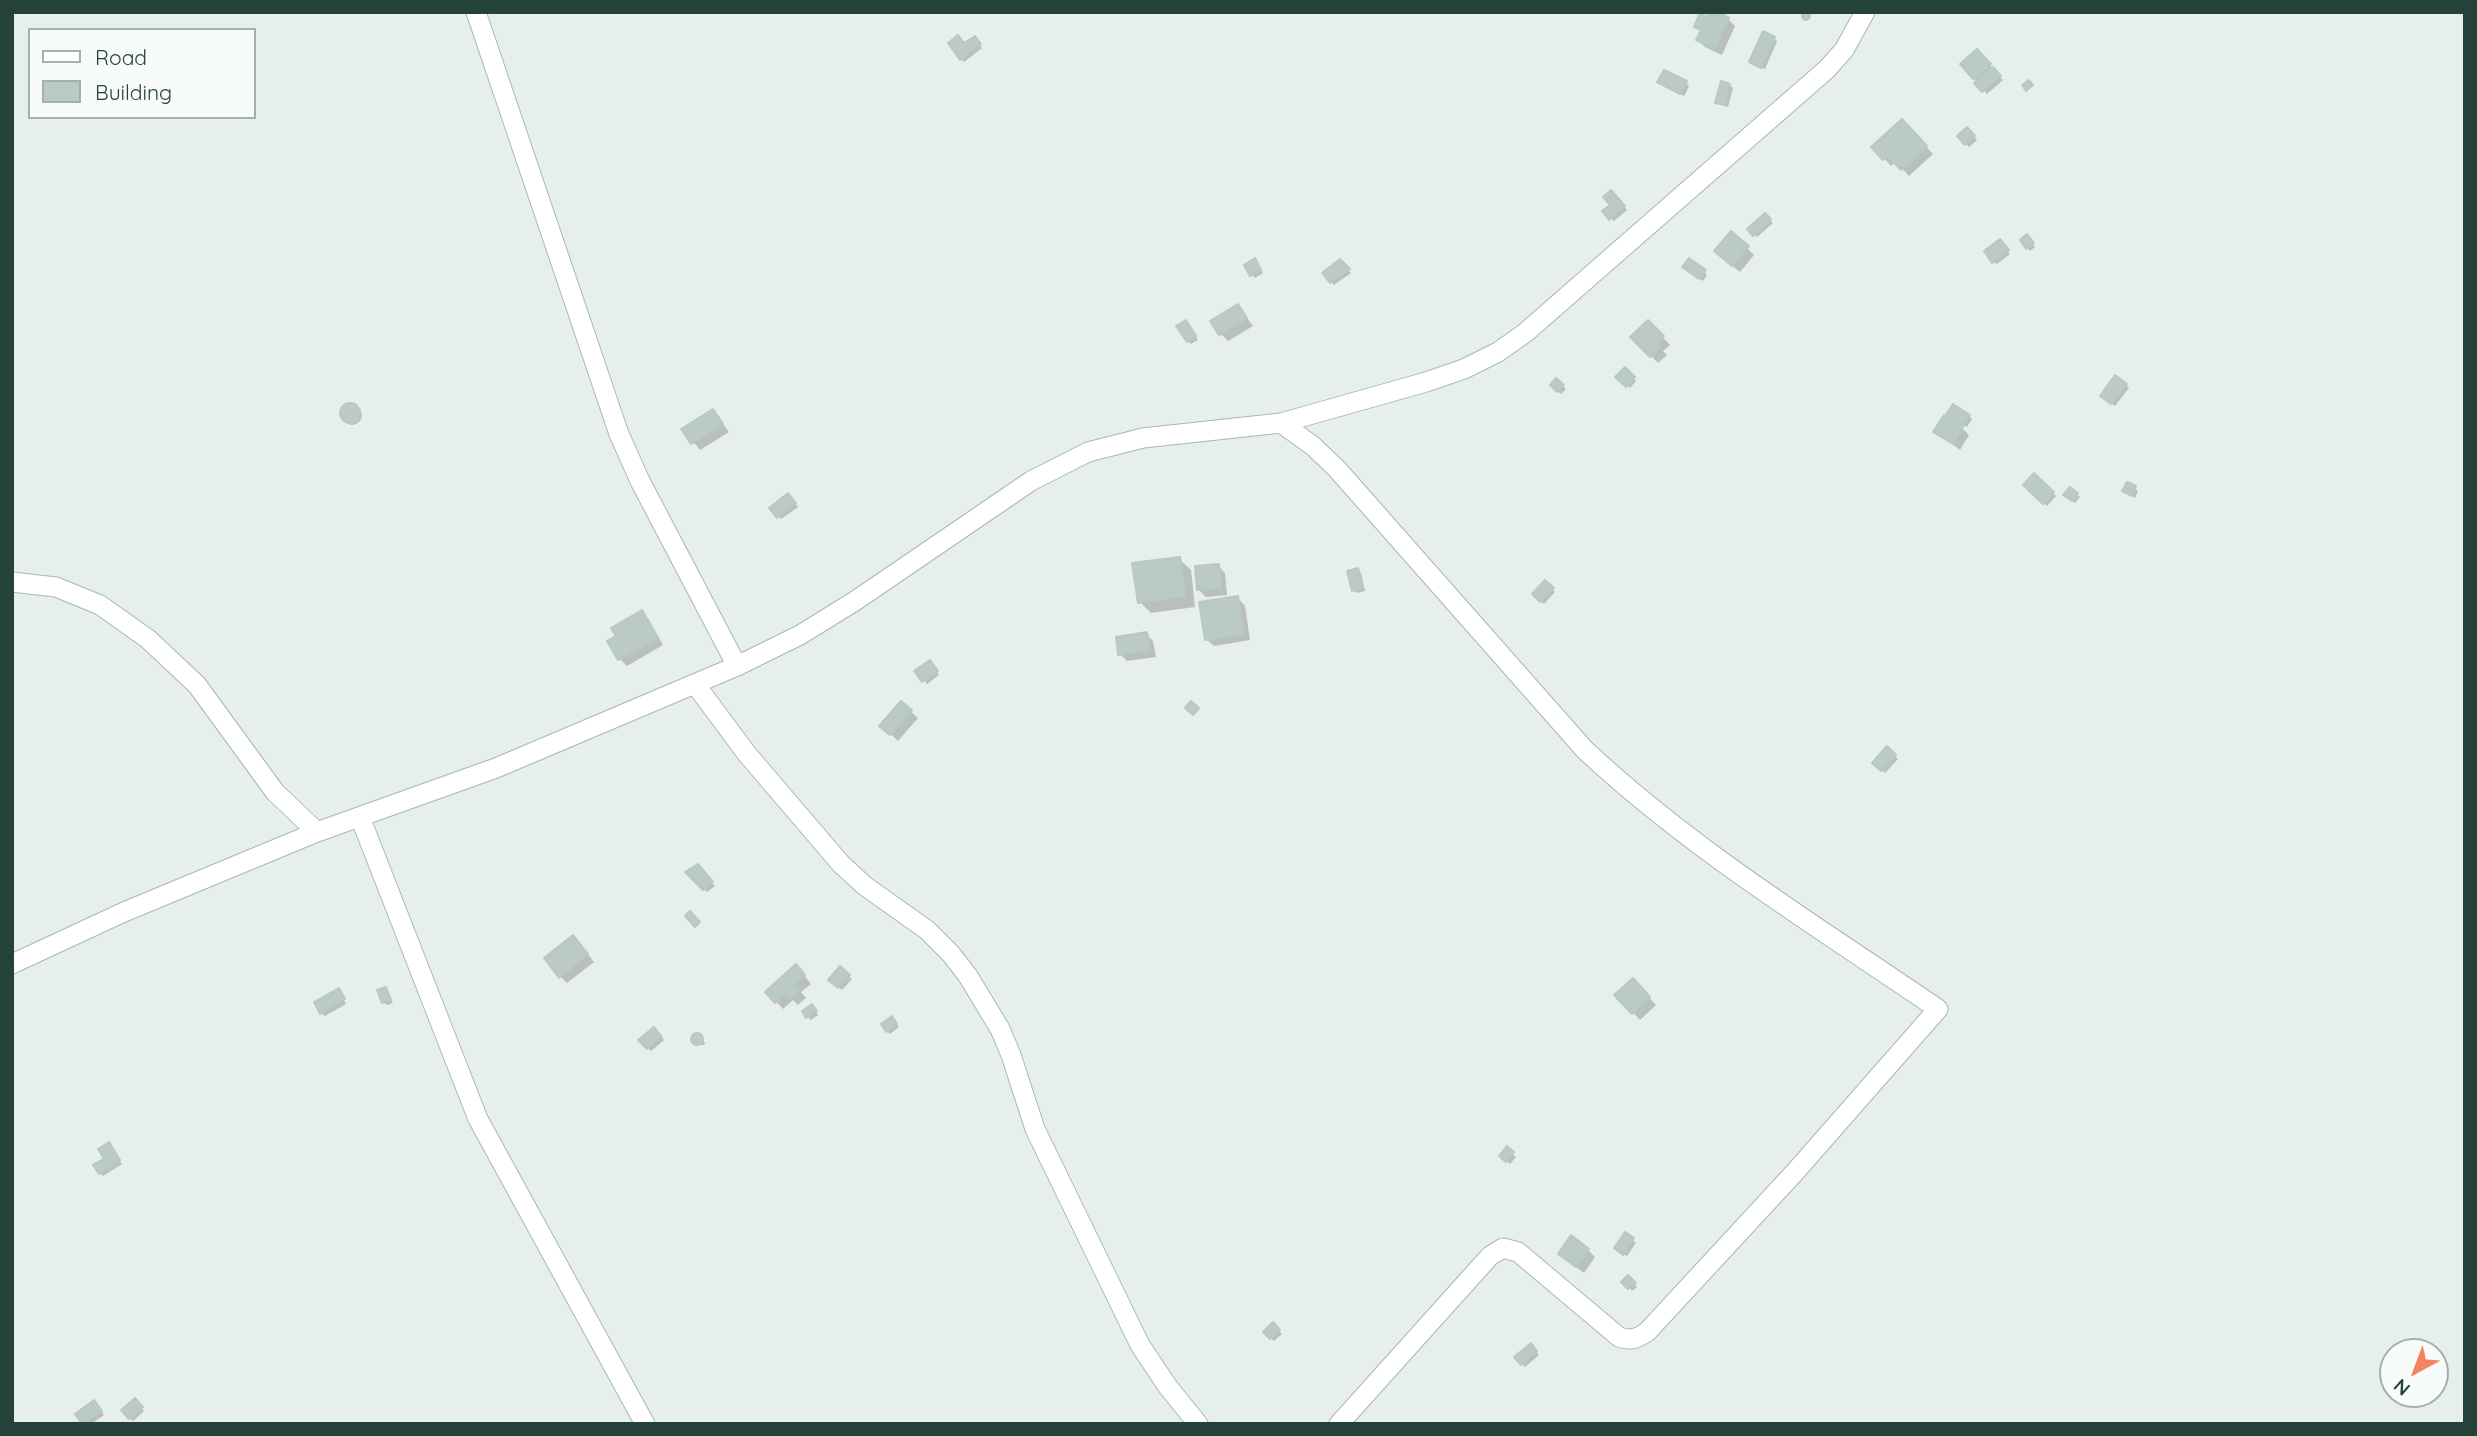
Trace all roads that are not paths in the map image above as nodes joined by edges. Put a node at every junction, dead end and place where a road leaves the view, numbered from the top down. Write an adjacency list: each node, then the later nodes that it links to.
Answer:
1 (476, 12): 5 (street)
2 (1865, 12): 3 (street)
3 (1281, 423): 5 (street); 12 (street)
4 (12, 582): 8 (street)
5 (737, 666): 6 (street)
6 (695, 684): 7 (street); 11 (street)
7 (360, 817): 8 (street); 10 (street)
8 (317, 832): 9 (street)
9 (12, 964)
10 (645, 1424)
11 (1198, 1424)
12 (1339, 1424)

